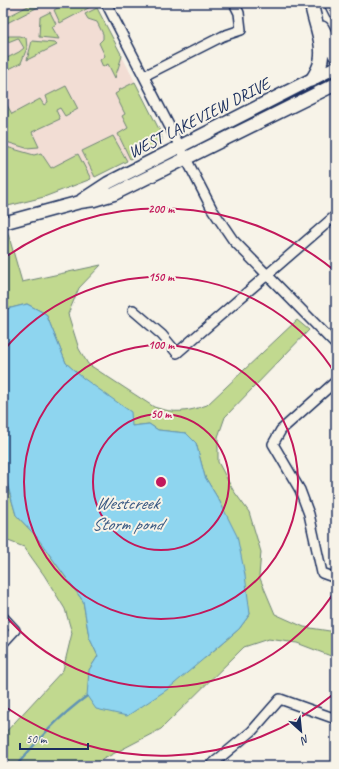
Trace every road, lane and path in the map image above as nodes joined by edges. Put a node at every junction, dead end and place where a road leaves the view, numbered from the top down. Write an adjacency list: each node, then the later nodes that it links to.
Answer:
1 (106, 3): 8 (street)
2 (234, 3): 8 (street)
3 (331, 3): 5 (main road)
4 (311, 5): 6 (main road); 9 (main road)
5 (336, 13)
6 (336, 56)
7 (336, 67): 9 (street, WEST LAKEVIEW DRIVE)
8 (144, 76): 11 (street)
9 (312, 80): 11 (street, WEST LAKEVIEW DRIVE)
10 (336, 84): 12 (street, WEST LAKEVIEW DRIVE)
11 (180, 147): 12 (street); 13 (street, WEST LAKEVIEW DRIVE)
12 (186, 159): 13 (street, WEST LAKEVIEW DRIVE); 16 (street)
13 (80, 202): 15 (street, WEST LAKEVIEW DRIVE)
14 (335, 216): 16 (street)
15 (3, 223)
16 (267, 276): 17 (street); 18 (street)
17 (132, 310)
18 (336, 345)
19 (336, 381): 20 (street)
20 (336, 578)
21 (3, 617): 22 (street)
22 (3, 643)
23 (336, 720): 24 (street)
24 (210, 766)

